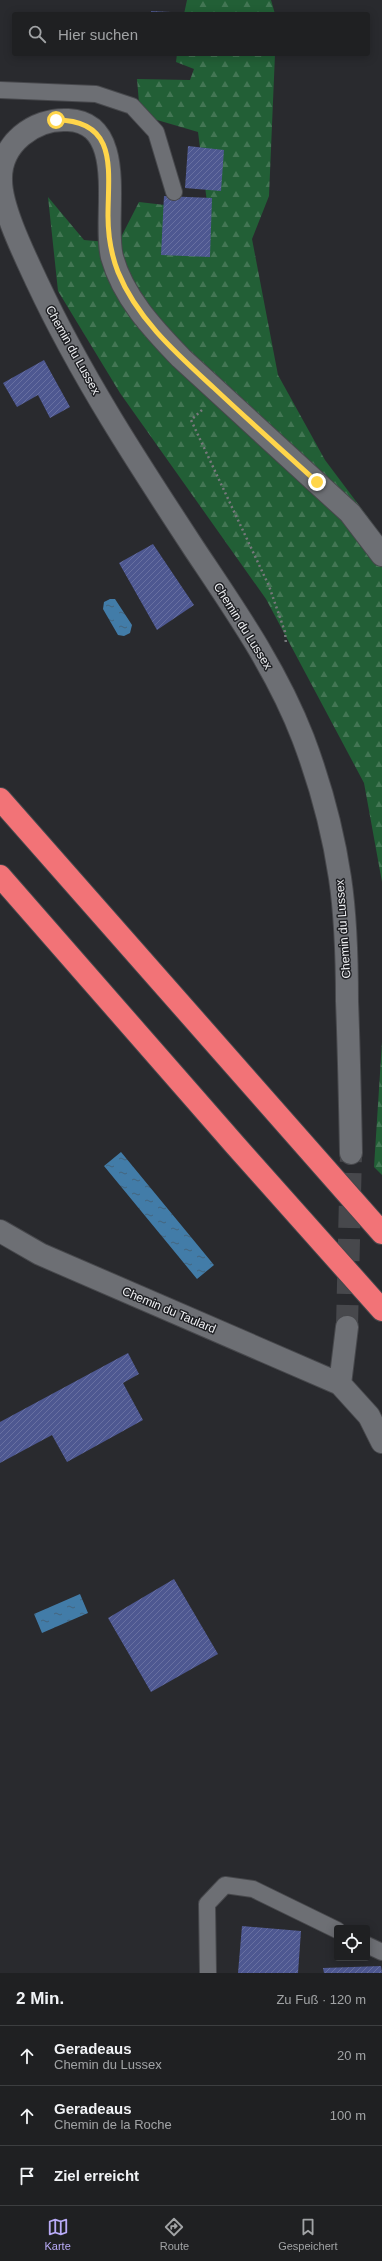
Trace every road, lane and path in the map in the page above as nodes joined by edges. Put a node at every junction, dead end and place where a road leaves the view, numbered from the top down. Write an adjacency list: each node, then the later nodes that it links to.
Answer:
1 (0, 90): 3 (lane)
2 (6, 140): 5 (street, Chemin du Lussex); 9 (street, Chemin du Lussex)
3 (174, 192)
4 (191, 420): 6 (path)
5 (382, 554)
6 (286, 652)
7 (0, 799): 11 (highway)
8 (0, 876): 12 (highway)
9 (351, 1153)
10 (0, 1232): 14 (street, Chemin du Taulard)
11 (382, 1233)
12 (382, 1310)
13 (347, 1327): 14 (street)
14 (340, 1384): 15 (street)
15 (382, 1442)
16 (334, 1929): 19 (lane)
17 (370, 1946): 18 (lane)
18 (382, 1952)
19 (208, 1973)

